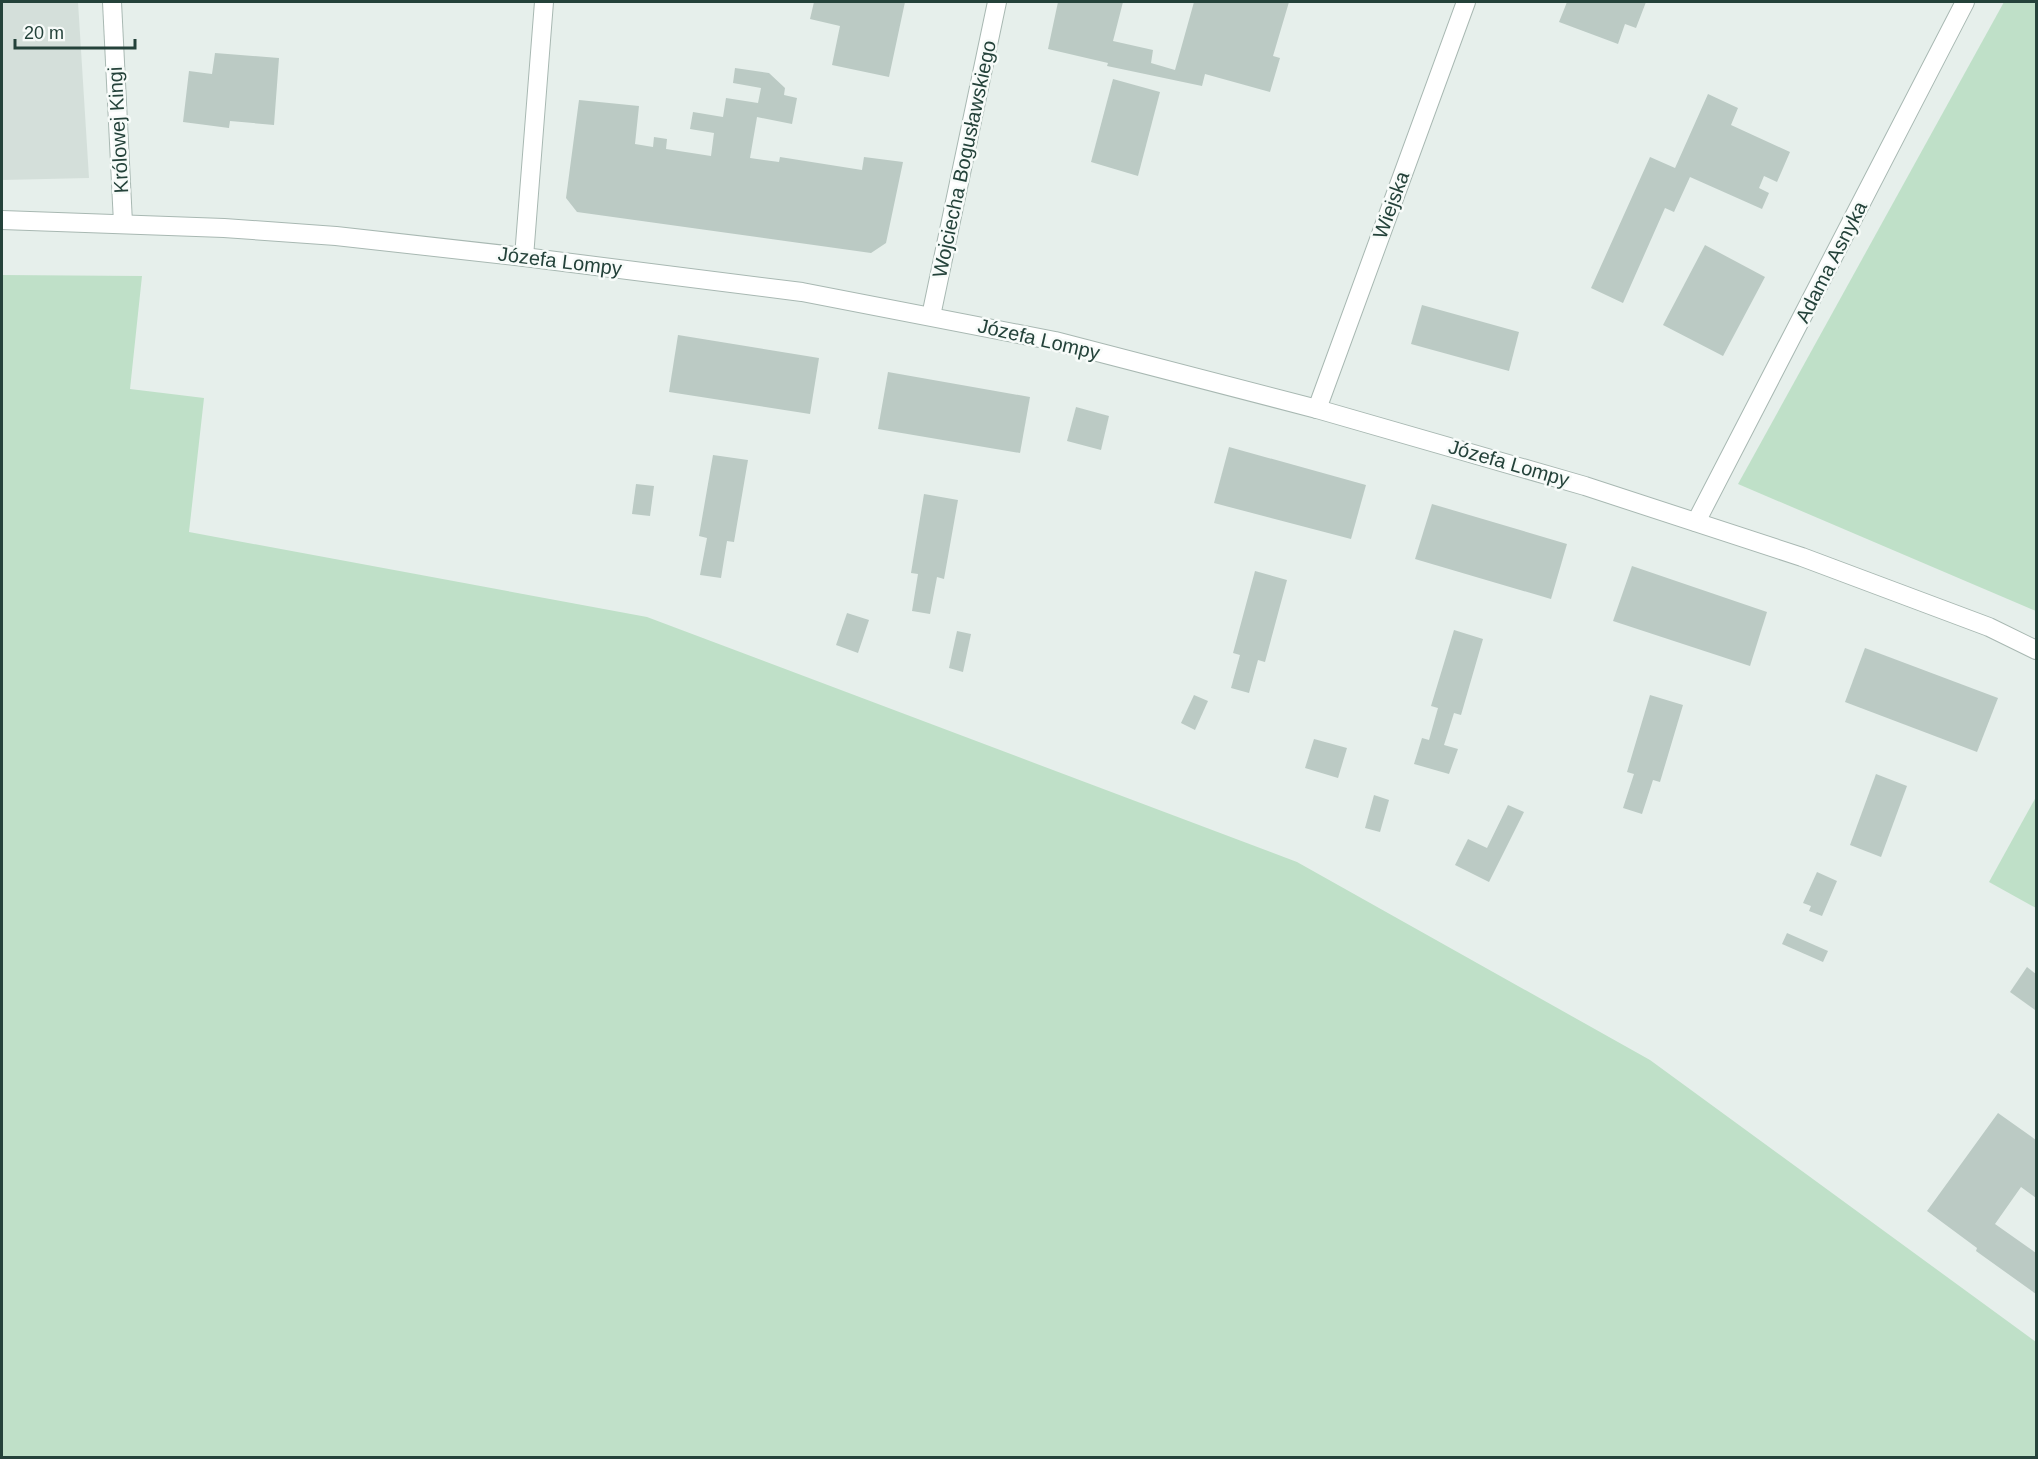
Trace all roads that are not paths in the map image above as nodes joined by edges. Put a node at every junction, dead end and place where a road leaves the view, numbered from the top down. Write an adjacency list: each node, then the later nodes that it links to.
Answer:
1 (112, 2): 7 (street, Królowej Kingi)
2 (544, 2): 8 (street)
3 (997, 2): 9 (street, Wojciecha Bogusławskiego)
4 (1466, 2): 10 (street, Wiejska)
5 (1965, 2): 11 (street, Adama Asnyka)
6 (2, 220): 7 (street, Józefa Lompy)
7 (123, 223): 8 (street, Józefa Lompy)
8 (524, 257): 9 (street, Józefa Lompy)
9 (931, 316): 10 (street, Józefa Lompy)
10 (1317, 409): 11 (street, Józefa Lompy)
11 (1696, 522): 12 (street, Józefa Lompy)
12 (2037, 650)

